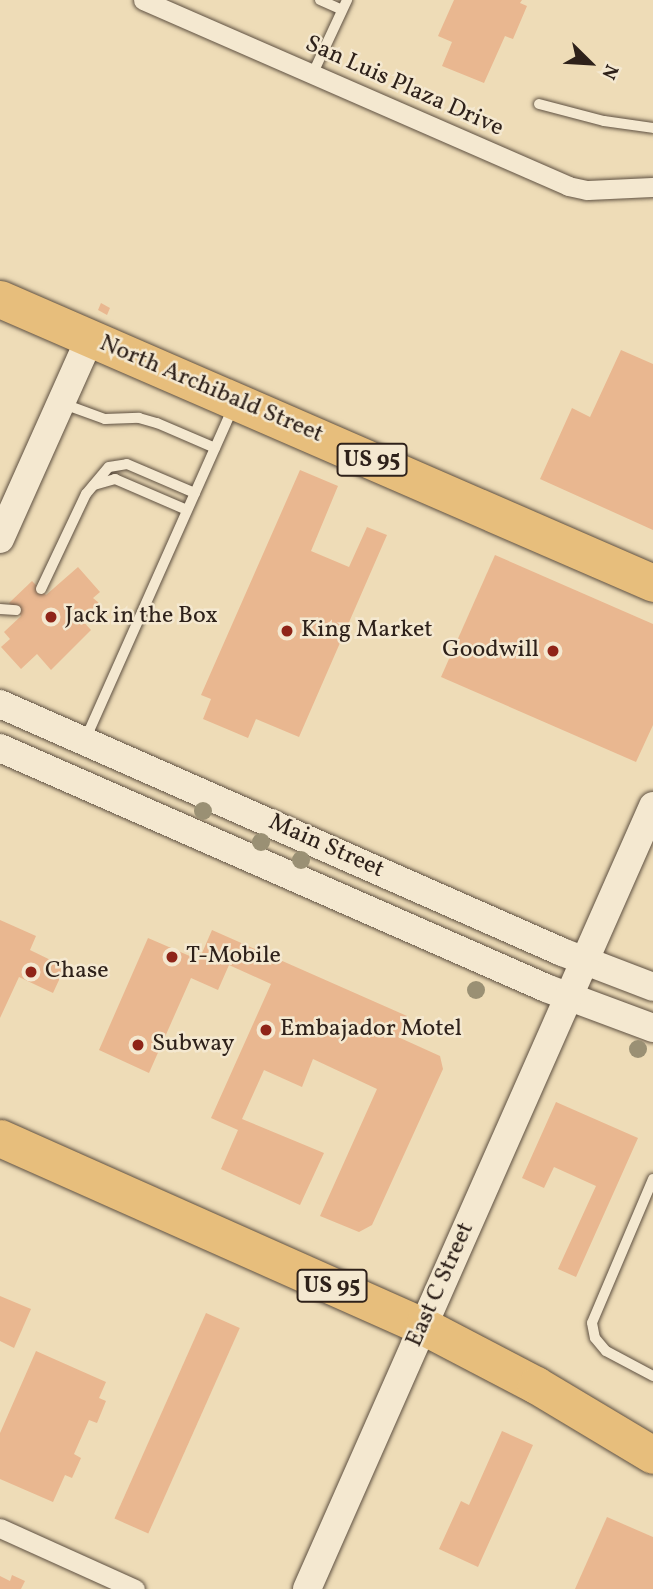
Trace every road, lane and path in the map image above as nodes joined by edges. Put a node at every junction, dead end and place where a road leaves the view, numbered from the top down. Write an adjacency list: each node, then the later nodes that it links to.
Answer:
1 (142, 0): 4 (street, San Luis Plaza Drive)
2 (320, 0): 3 (lane)
3 (344, 5): 4 (lane)
4 (313, 74): 7 (street, San Luis Plaza Drive)
5 (539, 104): 6 (lane)
6 (653, 128)
7 (653, 187)
8 (0, 299): 9 (highway, North Archibald Street / US 95)
9 (90, 338): 10 (highway, North Archibald Street / US 95); 11 (main road)
10 (236, 401): 12 (lane); 17 (highway, North Archibald Street / US 95)
11 (61, 403): 12 (lane); 16 (main road)
12 (215, 448): 14 (lane)
13 (91, 486): 14 (lane); 15 (lane); 18 (lane)
14 (195, 493): 15 (lane)
15 (187, 510): 22 (lane)
16 (0, 539)
17 (653, 583)
18 (41, 589)
19 (0, 609): 20 (lane)
20 (16, 610)
21 (0, 704): 22 (main road, Main Street)
22 (85, 740): 25 (main road, Main Street)
23 (0, 748): 25 (main road, Main Street)
24 (653, 806): 25 (main road, East C Street)
25 (576, 980): 26 (main road, Main Street); 27 (main road, Main Street); 30 (main road, East C Street)
26 (653, 987)
27 (653, 1028)
28 (0, 1138): 30 (highway, US 95)
29 (653, 1179): 31 (lane)
30 (423, 1326): 32 (highway, US 95); 35 (main road, East C Street)
31 (653, 1376)
32 (653, 1455)
33 (0, 1528): 34 (street)
34 (135, 1589)
35 (307, 1589)

